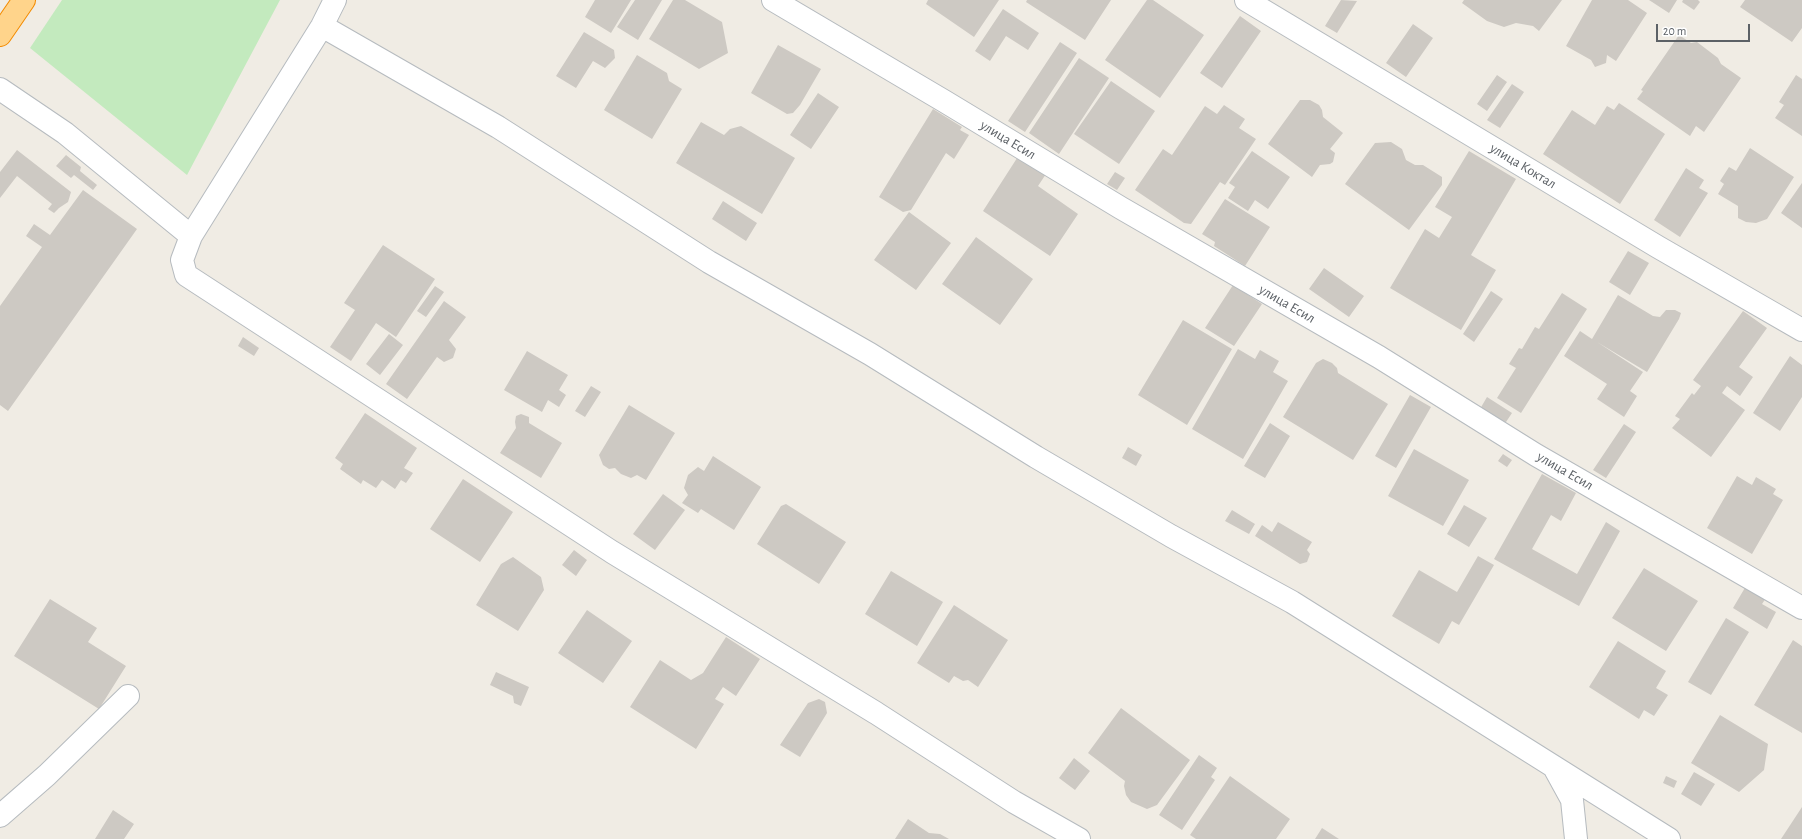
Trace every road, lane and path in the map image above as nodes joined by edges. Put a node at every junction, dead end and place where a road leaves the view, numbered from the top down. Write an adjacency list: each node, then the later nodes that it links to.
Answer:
1 (24, 0): 6 (highway)
2 (335, 0): 5 (street)
3 (773, 0): 10 (street, улица Есил)
4 (1246, 0): 9 (street, улица Коктал)
5 (322, 26): 8 (street); 12 (street)
6 (0, 35)
7 (0, 89): 8 (street)
8 (191, 236): 15 (street)
9 (1802, 330)
10 (1802, 608)
11 (128, 696): 13 (street)
12 (1553, 766): 14 (street); 16 (street)
13 (0, 816)
14 (1644, 832): 17 (street)
15 (1079, 839)
16 (1576, 839)
17 (1669, 839)

